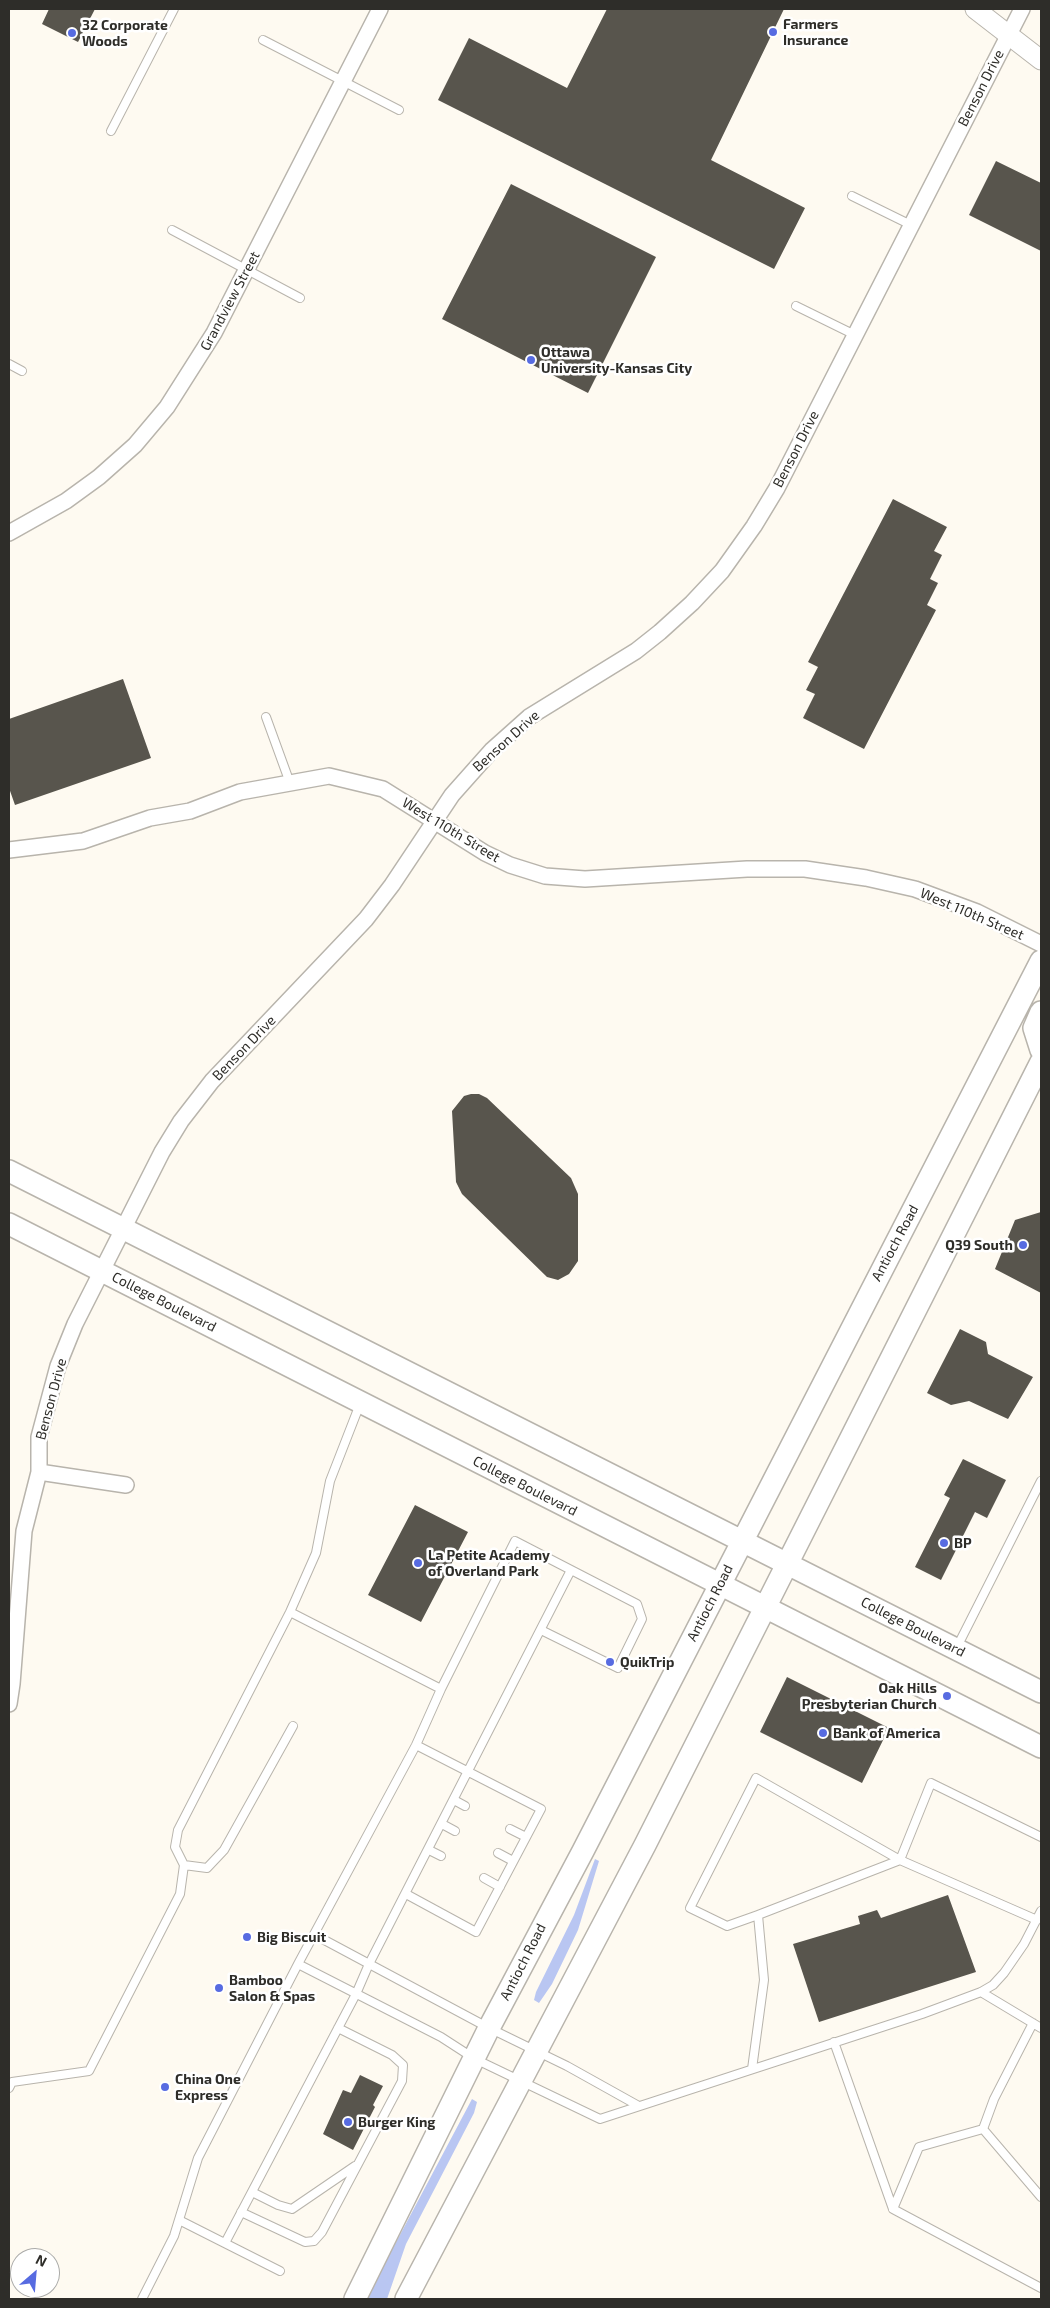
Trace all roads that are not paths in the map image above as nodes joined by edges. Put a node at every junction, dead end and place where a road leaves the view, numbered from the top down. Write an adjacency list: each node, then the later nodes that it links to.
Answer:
1 (174, 9): 10 (lane)
2 (380, 9): 8 (street, Grandview Street)
3 (975, 9): 5 (street)
4 (1022, 9): 5 (street, Benson Drive)
5 (1008, 35): 7 (street); 12 (street, Benson Drive)
6 (263, 40): 8 (lane)
7 (1041, 60)
8 (343, 81): 9 (lane); 14 (street, Grandview Street)
9 (399, 110)
10 (111, 131)
11 (852, 196): 12 (lane)
12 (911, 224): 17 (street, Benson Drive)
13 (172, 230): 14 (lane)
14 (246, 270): 15 (lane); 20 (street, Grandview Street)
15 (300, 298)
16 (796, 306): 17 (lane)
17 (855, 334): 23 (street, Benson Drive)
18 (9, 364): 19 (lane)
19 (22, 371)
20 (9, 533)
21 (266, 717): 22 (lane)
22 (290, 783): 23 (street, West 110th Street); 24 (street, West 110th Street)
23 (434, 822): 25 (street, West 110th Street); 32 (street, Benson Drive)
24 (9, 850)
25 (1041, 944)
26 (1041, 961): 38 (main road, Antioch Road)
27 (1041, 1012): 28 (main road)
28 (1041, 1050)
29 (1041, 1062): 39 (main road)
30 (9, 1171): 32 (main road, College Boulevard)
31 (9, 1224): 33 (main road, College Boulevard)
32 (123, 1229): 33 (street, Benson Drive); 38 (main road, College Boulevard)
33 (102, 1270): 34 (main road, College Boulevard); 35 (street, Benson Drive)
34 (361, 1402): 41 (main road, College Boulevard); 43 (lane)
35 (39, 1472): 37 (street); 48 (street, Benson Drive)
36 (1041, 1481): 45 (lane)
37 (126, 1485)
38 (742, 1540): 39 (main road, College Boulevard); 41 (main road, Antioch Road)
39 (788, 1564): 42 (main road); 45 (main road, College Boulevard)
40 (571, 1570): 44 (lane); 44 (lane); 46 (lane)
41 (719, 1585): 42 (main road, College Boulevard); 79 (main road, Antioch Road)
42 (765, 1608): 51 (main road, College Boulevard); 82 (main road)
43 (290, 1612): 46 (lane); 65 (lane)
44 (541, 1630): 52 (lane)
45 (956, 1649): 47 (main road, College Boulevard)
46 (441, 1689): 50 (lane)
47 (1041, 1692)
48 (9, 1704)
49 (293, 1726): 65 (lane)
50 (416, 1745): 52 (lane); 72 (lane)
51 (1041, 1747)
52 (469, 1772): 53 (lane); 58 (lane)
53 (454, 1800): 54 (lane); 55 (lane)
54 (465, 1806)
55 (442, 1824): 57 (lane); 60 (lane)
56 (510, 1829): 58 (lane)
57 (455, 1831)
58 (526, 1837): 64 (lane)
59 (1041, 1837): 63 (lane)
60 (429, 1850): 62 (lane); 68 (lane)
61 (498, 1853): 64 (lane)
62 (441, 1856)
63 (900, 1860): 70 (lane); 70 (lane); 71 (lane)
64 (513, 1861): 67 (lane)
65 (184, 1865): 86 (lane)
66 (484, 1878): 67 (lane)
67 (500, 1887): 68 (lane)
68 (406, 1894): 74 (lane)
69 (1041, 1911): 71 (lane)
70 (758, 1915): 84 (lane)
71 (1037, 1920): 75 (lane)
72 (315, 1935): 73 (lane); 74 (lane)
73 (298, 1964): 76 (lane); 94 (lane)
74 (369, 1964): 76 (lane); 79 (lane)
75 (981, 1992): 77 (lane); 81 (lane)
76 (356, 1994): 78 (lane); 83 (lane)
77 (1033, 2023): 80 (lane); 88 (lane)
78 (338, 2028): 89 (lane); 90 (lane)
79 (489, 2028): 82 (lane); 83 (main road, Antioch Road)
80 (1041, 2028)
81 (834, 2042): 84 (lane); 92 (lane)
82 (537, 2051): 85 (main road); 87 (lane)
83 (475, 2059): 85 (lane); 99 (main road, Antioch Road)
84 (752, 2069): 87 (lane)
85 (521, 2082): 87 (lane); 100 (main road)
86 (9, 2088)
87 (637, 2105)
88 (983, 2129): 91 (lane); 92 (lane)
89 (357, 2165): 90 (lane); 93 (lane)
90 (252, 2192): 93 (lane)
91 (1041, 2197)
92 (893, 2209): 97 (lane)
93 (241, 2212): 95 (lane)
94 (179, 2220): 95 (lane); 98 (lane)
95 (225, 2243): 96 (lane)
96 (280, 2272)
97 (1041, 2288)
98 (142, 2299)
99 (355, 2299)
100 (406, 2299)

